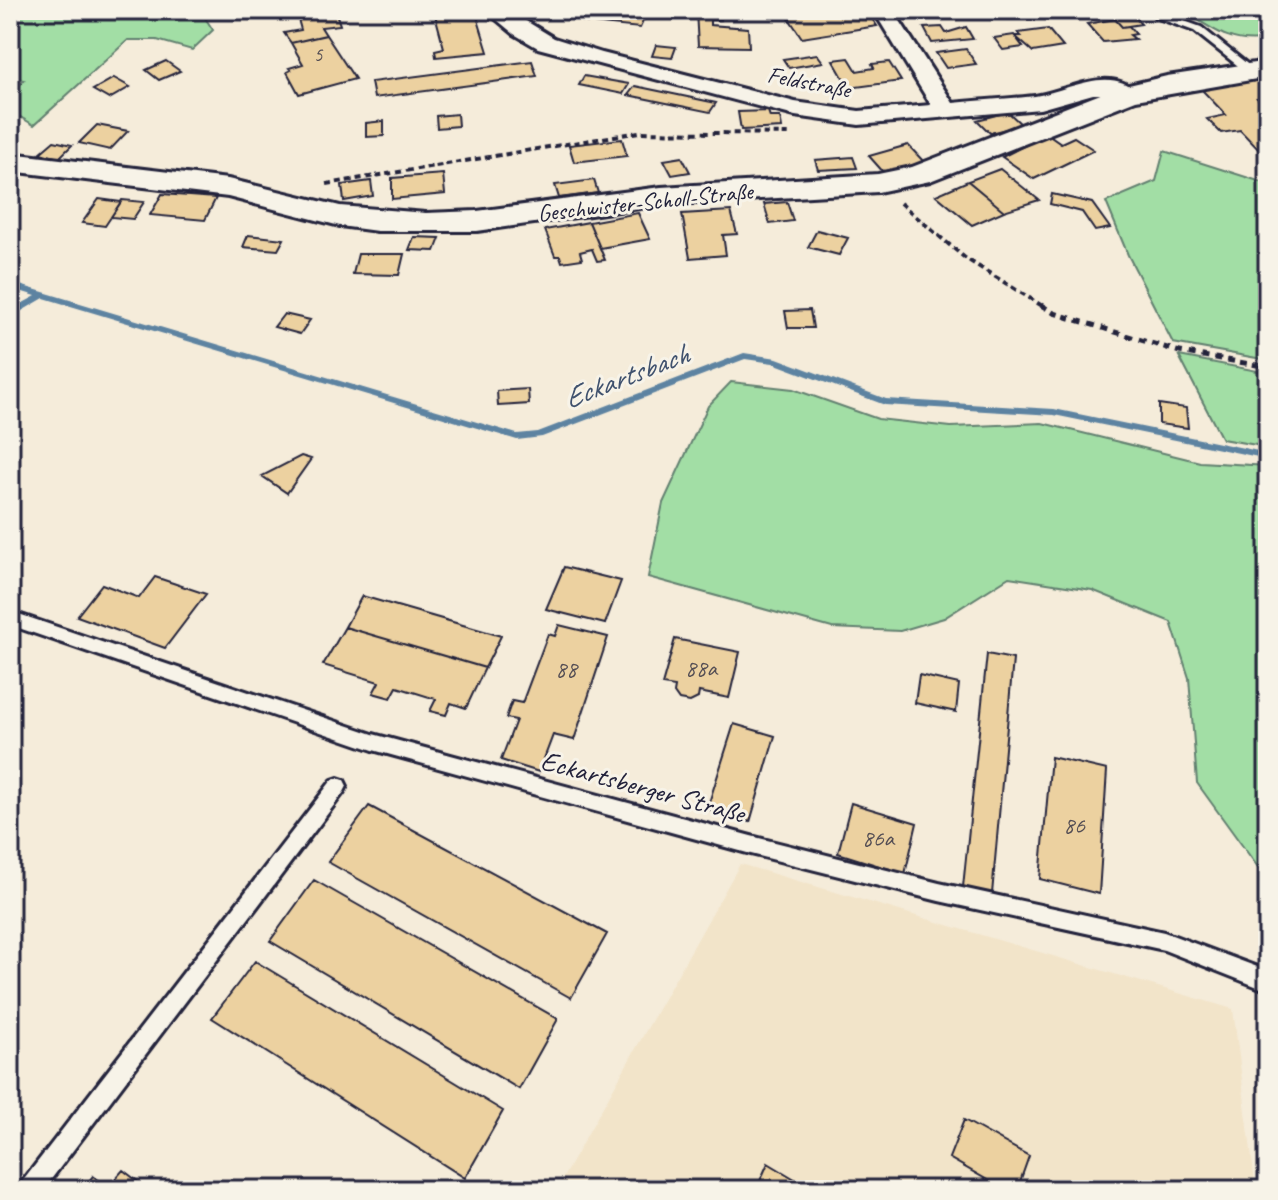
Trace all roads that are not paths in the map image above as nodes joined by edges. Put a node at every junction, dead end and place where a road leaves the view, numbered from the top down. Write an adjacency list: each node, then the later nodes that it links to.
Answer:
1 (495, 10): 6 (street, Feldstraße)
2 (883, 10): 6 (street)
3 (1159, 15): 4 (lane)
4 (1259, 70): 5 (street, Geschwister-Scholl-Straße)
5 (1126, 94): 6 (street, Feldstraße); 7 (street, Geschwister-Scholl-Straße)
6 (946, 110)
7 (10, 162)
8 (10, 618): 10 (lane, Eckartsberger Straße)
9 (338, 786): 11 (lane)
10 (1268, 981)
11 (30, 1190)

